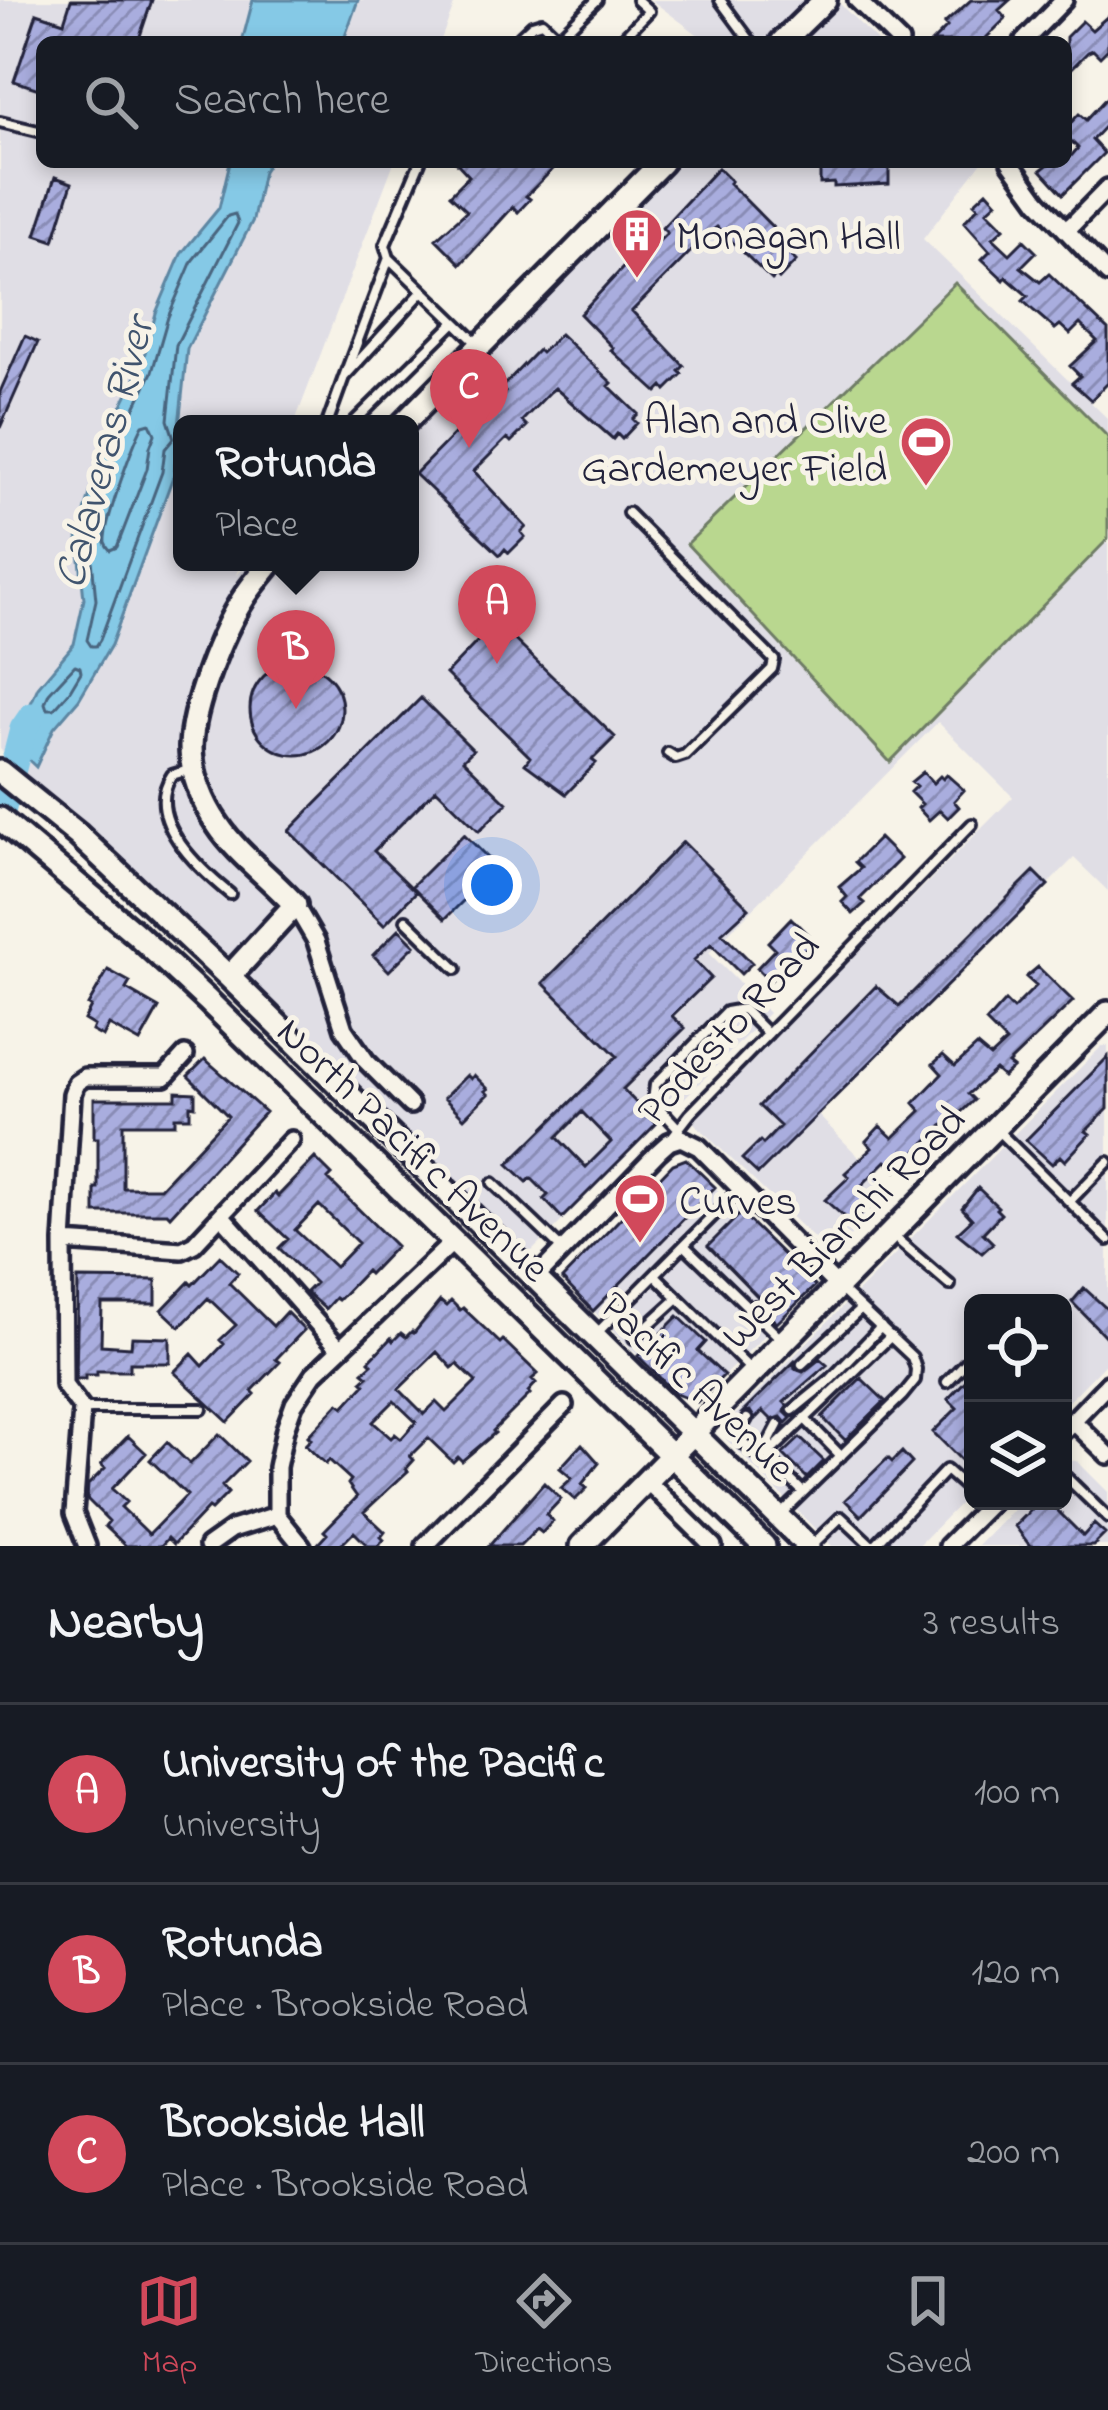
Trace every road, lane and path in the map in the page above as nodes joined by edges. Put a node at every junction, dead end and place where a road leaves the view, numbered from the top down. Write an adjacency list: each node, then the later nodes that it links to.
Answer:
1 (597, 0): 9 (lane)
2 (637, 0): 10 (lane)
3 (720, 0): 11 (lane)
4 (825, 0): 12 (main road)
5 (857, 0): 13 (street)
6 (1064, 0): 14 (street)
7 (521, 36): 8 (lane)
8 (557, 36)
9 (565, 36)
10 (625, 36)
11 (747, 36)
12 (788, 36)
13 (894, 36)
14 (1029, 36)
15 (0, 122): 16 (lane)
16 (36, 131)
17 (417, 168): 22 (lane)
18 (656, 168): 26 (main road)
19 (1014, 168): 21 (street)
20 (1108, 188): 21 (street)
21 (1067, 230): 23 (street)
22 (389, 258): 24 (lane); 27 (lane)
23 (1108, 274)
24 (423, 291): 25 (lane); 27 (lane)
25 (455, 322): 26 (lane); 29 (lane)
26 (480, 346): 30 (main road)
27 (344, 377): 28 (lane)
28 (330, 415)
29 (361, 415)
30 (412, 415)
31 (628, 513): 33 (lane)
32 (264, 571): 34 (main road)
33 (668, 753)
34 (194, 769): 38 (lane); 39 (main road)
35 (0, 772): 43 (main road)
36 (0, 819): 41 (main road, North Pacific Avenue)
37 (972, 824): 45 (lane, Podesto Road)
38 (230, 894)
39 (296, 905): 43 (main road); 47 (street)
40 (406, 920): 42 (lane)
41 (131, 931): 43 (main road); 58 (main road, North Pacific Avenue)
42 (456, 969)
43 (229, 977): 63 (main road, Pacific Avenue)
44 (1108, 1013): 48 (main road, West Bianchi Road)
45 (768, 1034): 49 (lane, Podesto Road); 49 (lane)
46 (185, 1055): 59 (street)
47 (410, 1106)
48 (994, 1128): 54 (lane); 56 (main road, West Bianchi Road)
49 (674, 1135): 53 (street); 61 (street, Podesto Road)
50 (291, 1140): 55 (street)
51 (1108, 1162): 54 (lane)
52 (493, 1183): 61 (lane)
53 (740, 1189): 60 (lane); 65 (street)
54 (1070, 1201): 57 (lane)
55 (221, 1214): 59 (street); 73 (street)
56 (890, 1233): 64 (lane); 65 (main road, West Bianchi Road)
57 (1108, 1240)
58 (454, 1241): 63 (main road); 73 (street); 89 (main road, North Pacific Avenue)
59 (63, 1242): 81 (street)
60 (684, 1245): 62 (lane); 72 (lane)
61 (563, 1250): 63 (street, Podesto Road)
62 (655, 1275): 66 (lane); 69 (lane)
63 (535, 1280): 69 (main road, Pacific Avenue)
64 (950, 1285)
65 (838, 1287): 67 (lane); 72 (main road, West Bianchi Road)
66 (678, 1298): 71 (lane); 76 (lane)
67 (861, 1309): 68 (lane); 74 (lane)
68 (881, 1328): 70 (lane); 82 (lane)
69 (593, 1336): 87 (main road, Pacific Avenue)
70 (891, 1336): 83 (lane); 90 (lane)
71 (634, 1339)
72 (783, 1341): 76 (main road, West Bianchi Road)
73 (340, 1349): 97 (street)
74 (802, 1364)
75 (964, 1364): 77 (lane)
76 (753, 1372): 87 (main road, West Bianchi Road)
77 (947, 1382)
78 (1108, 1384): 85 (street)
79 (564, 1405): 103 (street)
80 (202, 1408): 81 (lane)
81 (82, 1409): 100 (street)
82 (793, 1410)
83 (804, 1418): 90 (lane); 95 (lane)
84 (747, 1419): 86 (lane)
85 (1072, 1422)
86 (778, 1425)
87 (692, 1432): 89 (main road, West Bianchi Road); 98 (main road, Pacific Avenue)
88 (1072, 1432): 91 (street)
89 (672, 1453): 92 (main road, West Bianchi Road); 106 (main road, North Pacific Avenue)
90 (841, 1456): 95 (lane)
91 (1108, 1456)
92 (646, 1480): 104 (main road, West Bianchi Road); 105 (street)
93 (1072, 1483): 99 (lane)
94 (964, 1487): 108 (lane)
95 (803, 1492): 98 (lane)
96 (981, 1510): 109 (street)
97 (278, 1515): 101 (street); 102 (street)
98 (778, 1517): 107 (main road, Pacific Avenue)
99 (1108, 1518)
100 (87, 1546)
101 (208, 1546)
102 (302, 1546)
103 (424, 1546)
104 (582, 1546)
105 (713, 1546)
106 (764, 1546)
107 (809, 1546): 108 (lane)
108 (873, 1546)
109 (948, 1546)

